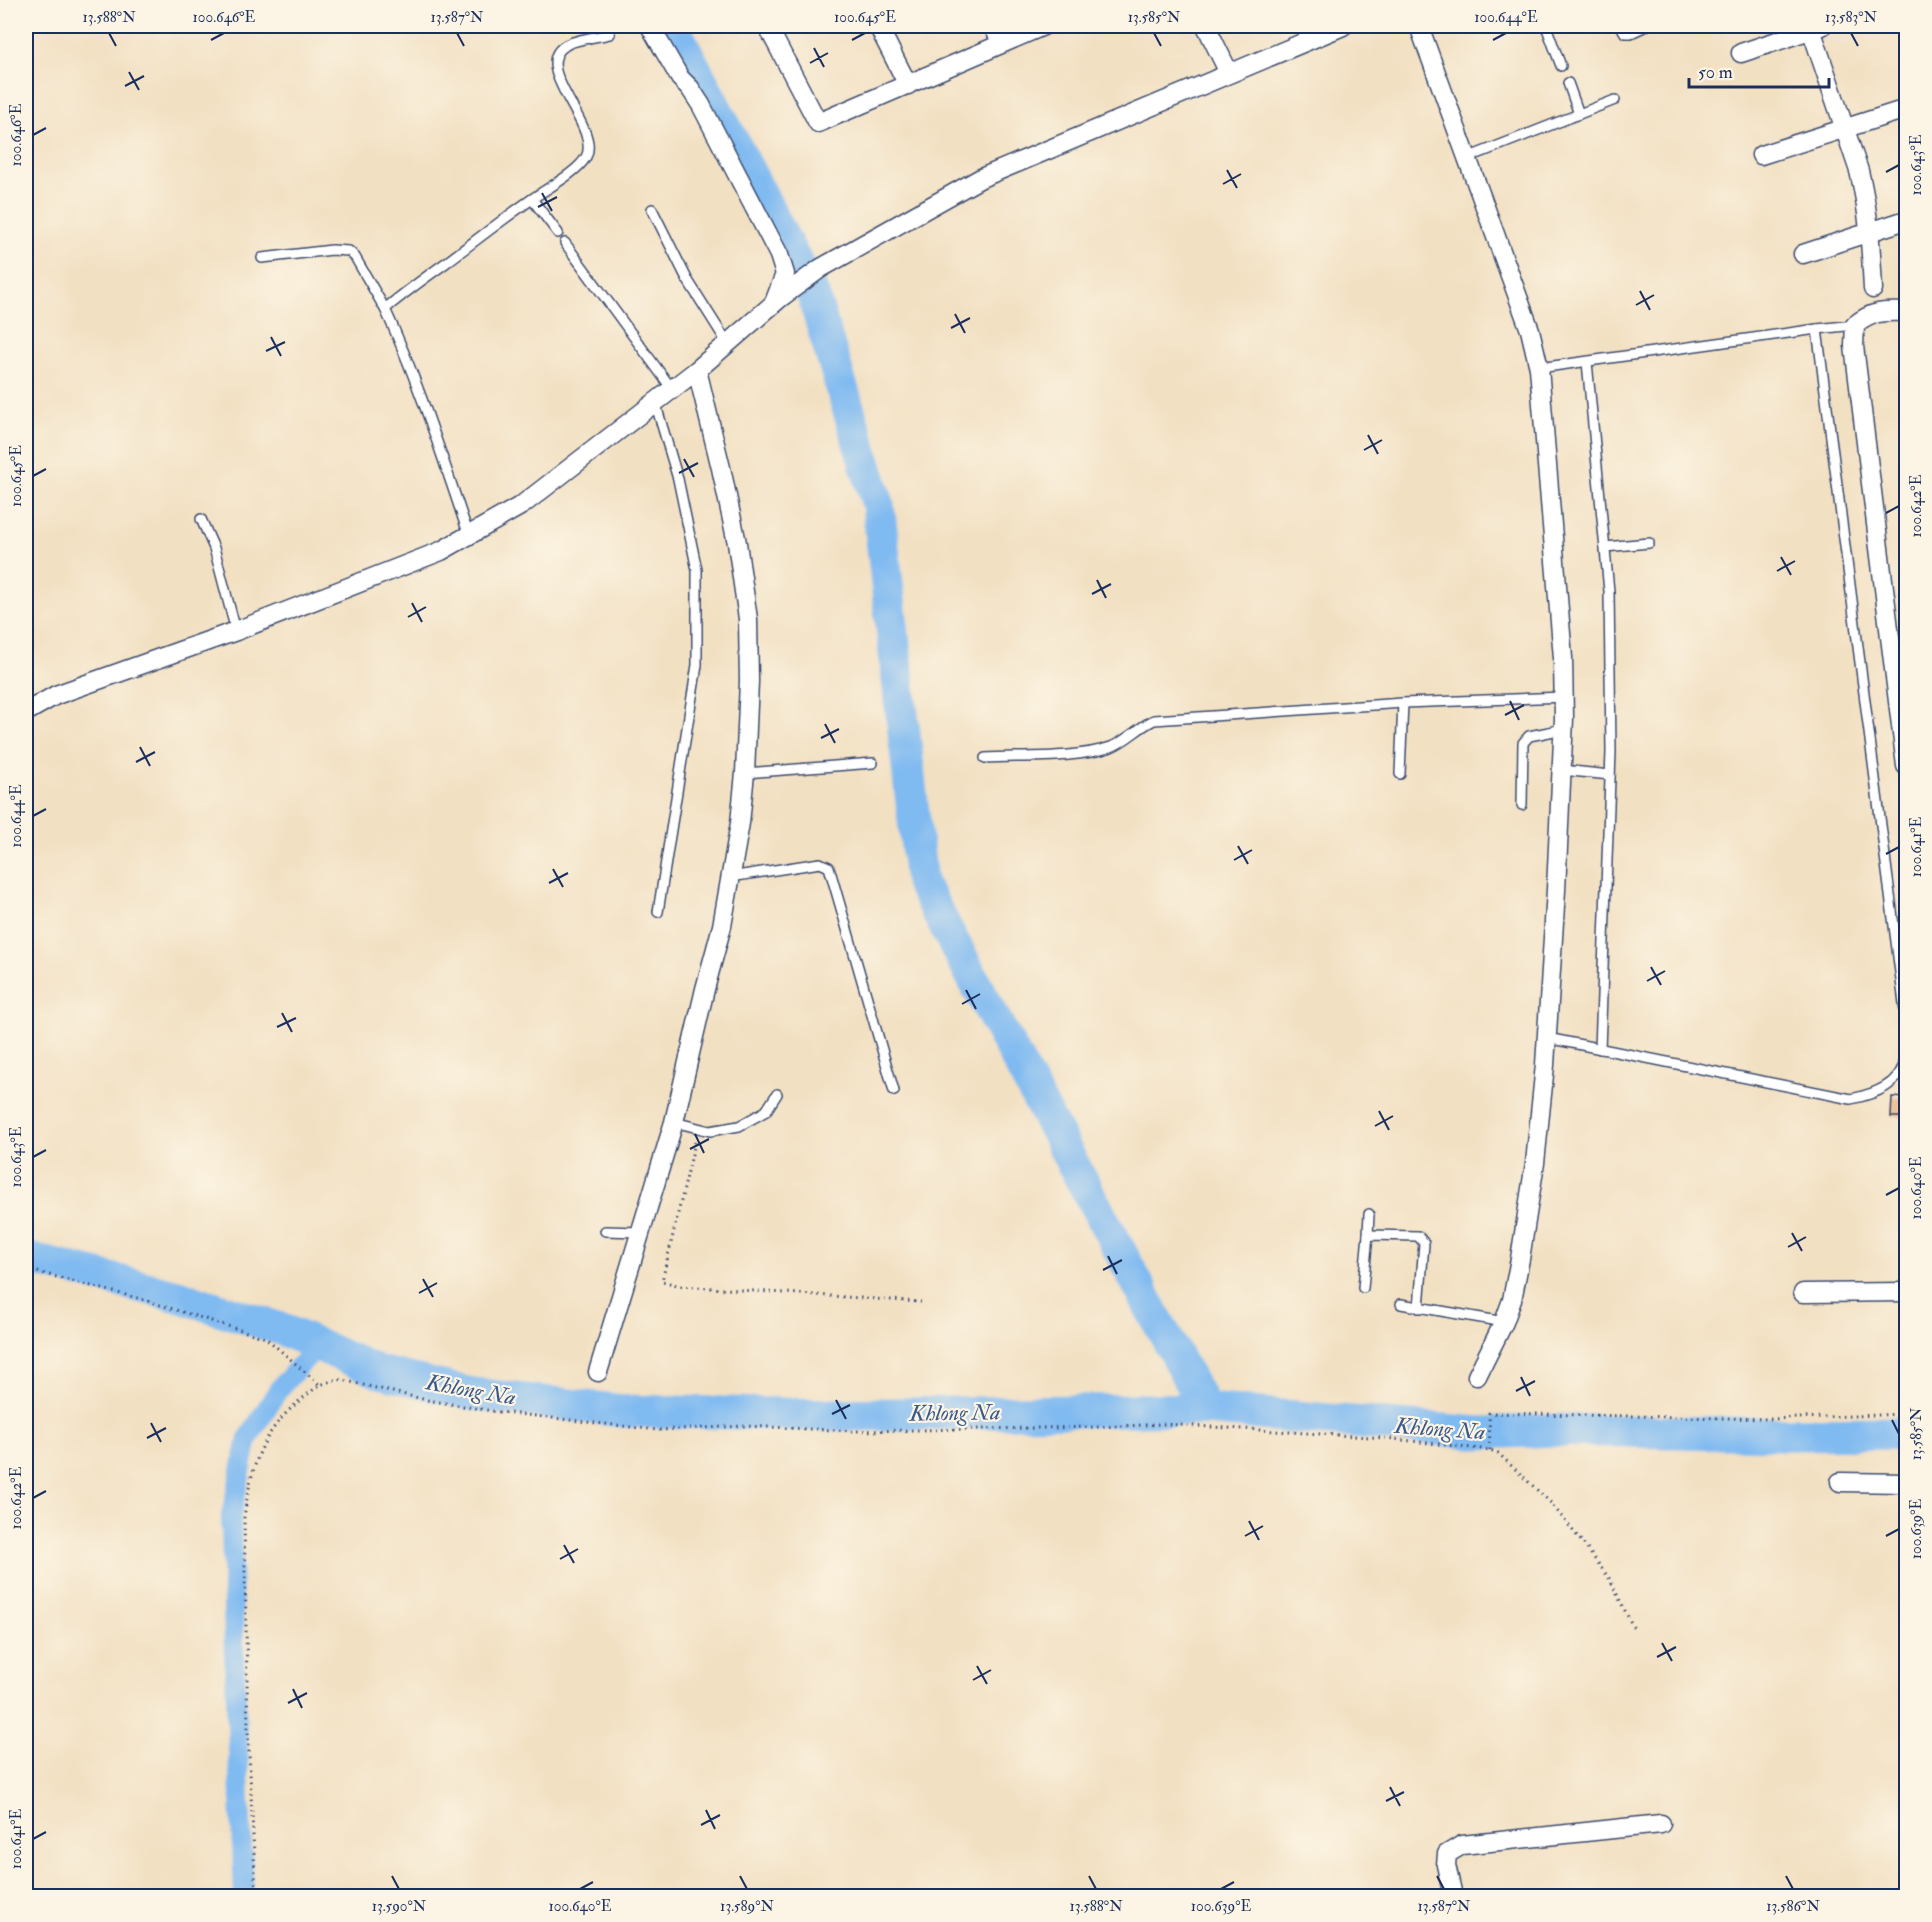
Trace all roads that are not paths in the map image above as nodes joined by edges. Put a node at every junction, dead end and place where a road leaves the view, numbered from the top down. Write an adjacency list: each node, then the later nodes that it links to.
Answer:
1 (650, 26): 35 (street)
2 (878, 26): 19 (street)
3 (993, 26): 14 (street)
4 (1043, 26): 14 (street)
5 (1206, 26): 17 (street)
6 (1343, 26): 17 (street)
7 (1419, 26): 25 (street)
8 (1546, 26): 16 (lane)
9 (1621, 26): 10 (lane)
10 (1646, 26)
11 (1814, 27): 15 (street); 23 (street)
12 (771, 31): 19 (street)
13 (610, 34): 26 (lane)
14 (1002, 43): 19 (street)
15 (1741, 53)
16 (1561, 66)
17 (1229, 74): 35 (street)
18 (1568, 83): 22 (lane)
19 (908, 85)
20 (1615, 100): 22 (lane)
21 (1906, 109): 23 (street)
22 (1579, 114): 25 (lane)
23 (1844, 129): 24 (street); 29 (street)
24 (1761, 155)
25 (1467, 158): 42 (street)
26 (532, 199): 30 (lane); 36 (lane)
27 (652, 209): 40 (lane)
28 (1906, 220): 29 (street)
29 (1870, 232): 32 (street); 34 (street)
30 (558, 233)
31 (565, 243): 44 (lane)
32 (1803, 254)
33 (262, 258): 36 (lane)
34 (1873, 290)
35 (777, 300): 40 (street)
36 (385, 309): 47 (lane)
37 (1906, 312): 38 (street)
38 (1855, 325): 39 (lane); 57 (street)
39 (1817, 328): 41 (lane); 65 (lane)
40 (728, 344): 43 (street)
41 (1587, 362): 42 (lane); 49 (lane)
42 (1539, 368): 51 (street)
43 (697, 370): 44 (street); 59 (street)
44 (672, 389): 45 (street)
45 (655, 402): 47 (street); 64 (lane)
46 (201, 519): 50 (lane)
47 (469, 536): 50 (street)
48 (1649, 543): 49 (lane)
49 (1605, 547): 61 (lane)
50 (236, 631): 53 (street)
51 (1564, 697): 52 (lane); 54 (street)
52 (1403, 703): 55 (lane); 60 (lane)
53 (26, 712)
54 (1564, 729): 58 (street); 62 (lane)
55 (985, 758)
56 (873, 763): 59 (lane)
57 (1906, 766)
58 (1562, 770): 61 (lane); 66 (street)
59 (745, 773): 63 (street)
60 (1400, 774)
61 (1610, 775): 67 (lane)
62 (1522, 805)
63 (730, 877): 69 (lane); 71 (street)
64 (658, 912)
65 (1906, 1019)
66 (1547, 1038): 67 (lane); 81 (street)
67 (1600, 1049): 68 (lane)
68 (1906, 1057)
69 (894, 1091)
70 (777, 1094): 71 (lane)
71 (674, 1122): 74 (street)
72 (1369, 1214): 75 (lane)
73 (605, 1231): 74 (lane)
74 (640, 1232): 82 (street)
75 (1368, 1235): 76 (lane); 80 (lane)
76 (1363, 1288)
77 (1906, 1292): 78 (street)
78 (1803, 1293)
79 (1401, 1304): 80 (lane)
80 (1419, 1308): 81 (lane)
81 (1504, 1322): 83 (street)
82 (598, 1372)
83 (1478, 1376)
84 (1840, 1482): 85 (street)
85 (1906, 1483)
86 (1661, 1824): 87 (street)
87 (1453, 1896)

